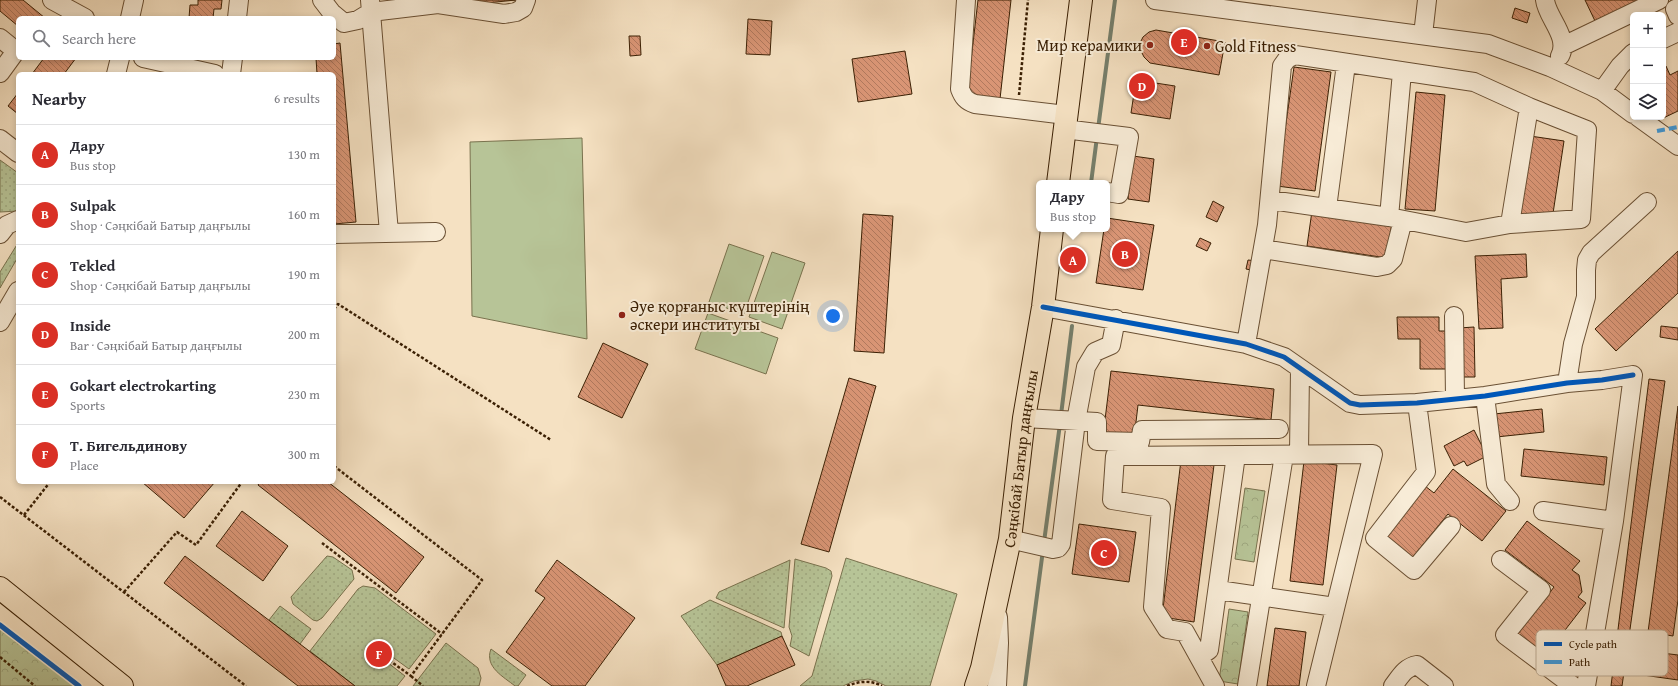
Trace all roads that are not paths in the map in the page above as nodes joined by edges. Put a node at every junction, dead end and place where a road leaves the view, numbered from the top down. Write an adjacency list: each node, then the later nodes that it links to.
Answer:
1 (52, 0): 14 (street)
2 (134, 0): 15 (street)
3 (239, 0): 16 (street)
4 (322, 0): 17 (street)
5 (526, 0): 12 (street)
6 (966, 0): 40 (street)
7 (1081, 0): 40 (main road)
8 (1155, 0): 21 (street)
9 (1427, 0): 21 (street)
10 (1545, 0): 24 (street)
11 (1659, 0): 24 (street)
12 (371, 6): 19 (street); 54 (street)
13 (1678, 8): 18 (street)
14 (81, 16)
15 (130, 16)
16 (237, 16)
17 (335, 16)
18 (1678, 16)
19 (336, 17)
20 (1678, 32): 23 (street)
21 (1423, 35): 30 (street)
22 (0, 38): 35 (street)
23 (1666, 38)
24 (1563, 46): 30 (street)
25 (1630, 57): 36 (street)
26 (120, 60): 31 (street)
27 (152, 60): 32 (street)
28 (233, 60): 33 (street)
29 (1346, 64): 34 (street); 46 (street); 48 (street)
30 (1550, 68): 36 (street)
31 (116, 72)
32 (207, 72)
33 (231, 72)
34 (1402, 72): 37 (street); 49 (street)
35 (0, 73)
36 (1602, 91): 38 (street)
37 (1529, 107): 51 (street); 51 (street)
38 (1630, 112)
39 (1642, 120): 42 (street)
40 (1065, 122): 44 (main road); 45 (street)
41 (0, 139): 43 (street)
42 (1678, 146)
43 (16, 151)
44 (1058, 180)
45 (1110, 192)
46 (1270, 200): 48 (street); 57 (street)
47 (1647, 202): 65 (street)
48 (1327, 208): 49 (street)
49 (1396, 219): 51 (street); 57 (street)
50 (16, 221): 55 (street)
51 (1510, 224)
52 (436, 232): 54 (street)
53 (1052, 232): 59 (main road, Сәңкібай Батыр даңғылы)
54 (389, 233): 56 (street)
55 (0, 234)
56 (336, 234)
57 (1263, 249): 63 (street)
58 (16, 294): 62 (street)
59 (1042, 307): 61 (street); 69 (main road, Сәңкібай Батыр даңғылы)
60 (1454, 316): 67 (street)
61 (1116, 319): 63 (street); 70 (street)
62 (0, 322)
63 (1246, 344): 64 (street)
64 (1300, 369): 68 (street); 72 (street)
65 (1567, 383): 66 (street); 76 (street)
66 (1485, 396): 67 (street); 74 (street)
67 (1455, 399): 68 (street)
68 (1417, 403): 77 (street)
69 (1024, 418): 70 (street); 78 (main road, Сәңкібай Батыр даңғылы)
70 (1065, 420): 71 (street); 78 (street)
71 (1280, 429)
72 (1292, 454): 73 (street); 82 (street); 84 (street)
73 (1236, 455): 81 (street); 86 (street)
74 (1510, 501)
75 (1544, 511): 76 (street)
76 (1614, 521): 85 (street)
77 (1451, 526)
78 (1010, 539): 83 (main road, Сәңкібай Батыр даңғылы)
79 (1501, 560): 87 (street)
80 (0, 588): 90 (main road)
81 (1218, 590): 82 (street); 86 (street)
82 (1262, 596): 84 (street); 94 (street)
83 (997, 600): 91 (main road, Сәңкібай Батыр даңғылы); 92 (street)
84 (1335, 607): 95 (street)
85 (1596, 630)
86 (1199, 657): 93 (street)
87 (1536, 658)
88 (1560, 676): 98 (street)
89 (1588, 676): 99 (street)
90 (122, 686)
91 (976, 686)
92 (997, 686)
93 (1215, 686)
94 (1247, 686)
95 (1316, 686)
96 (1392, 686): 97 (street)
97 (1444, 686)
98 (1573, 686)
99 (1586, 686)

